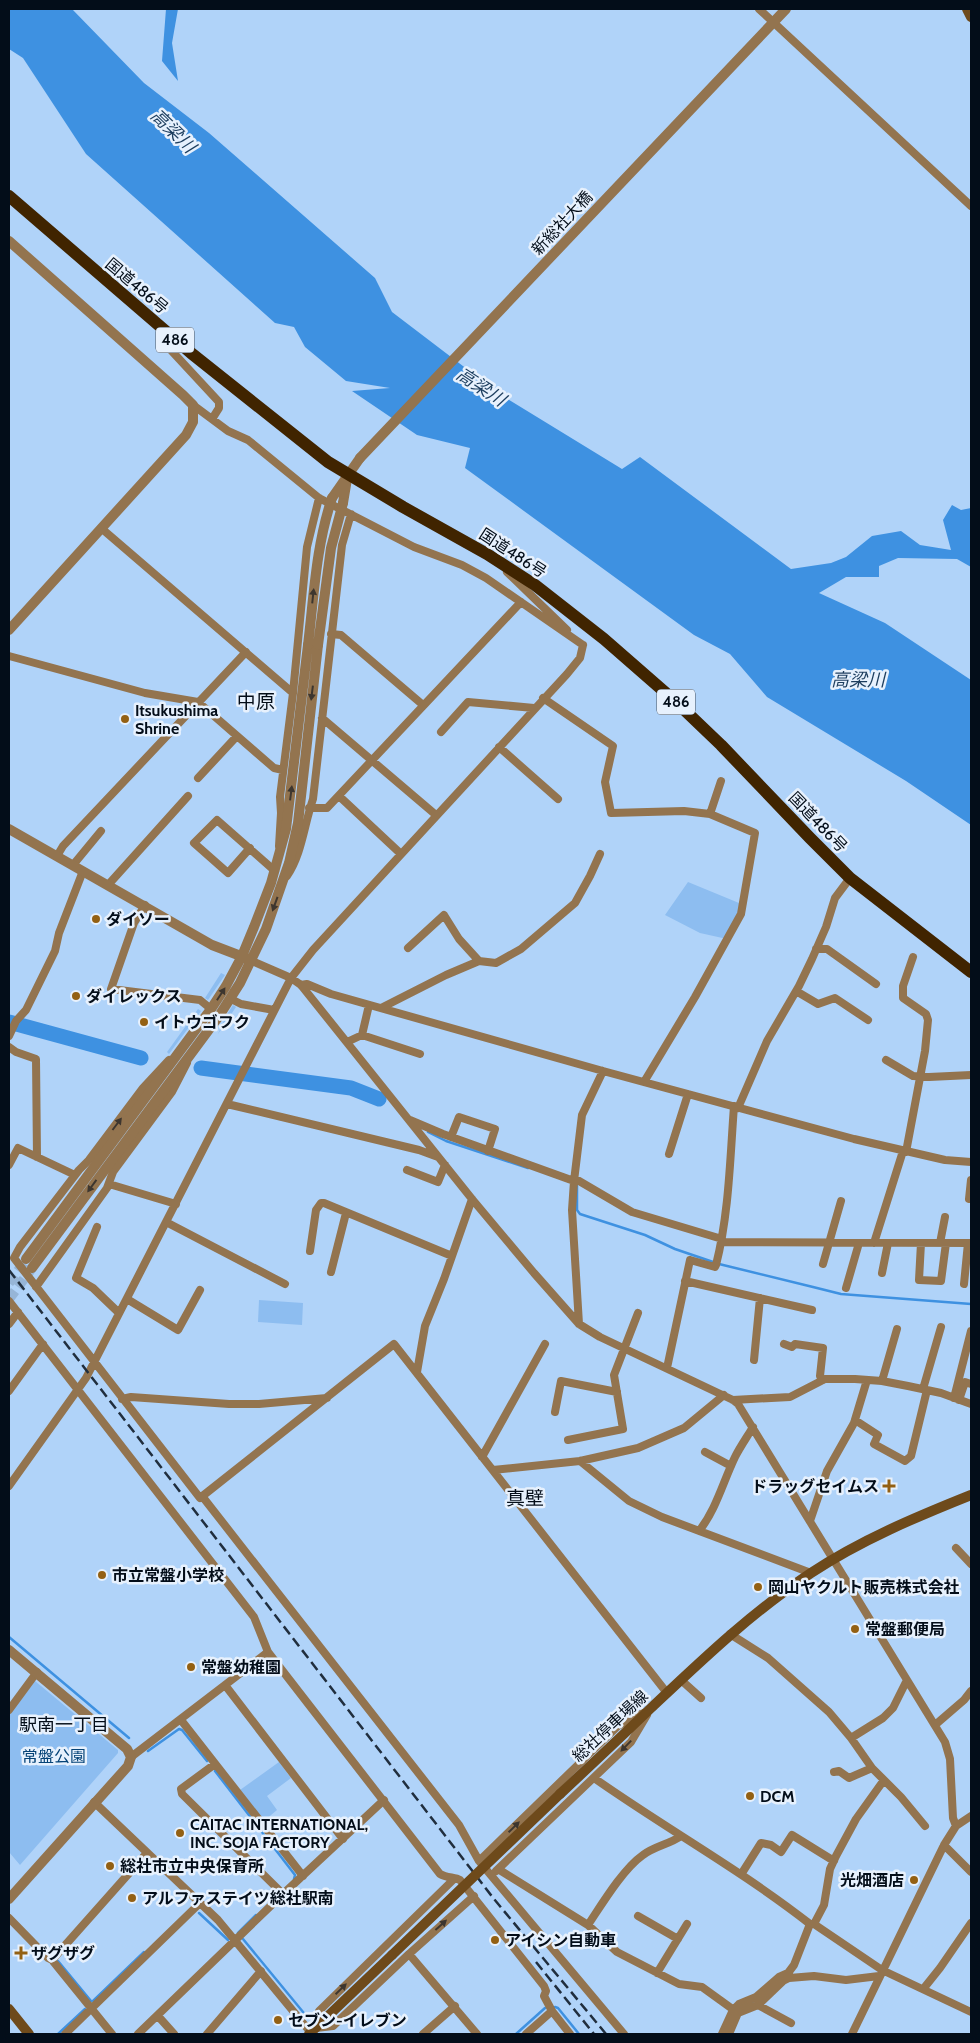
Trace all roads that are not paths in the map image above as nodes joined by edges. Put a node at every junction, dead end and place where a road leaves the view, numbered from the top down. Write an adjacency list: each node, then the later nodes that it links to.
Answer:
1 (759, 9): 6 (street)
2 (786, 9): 11 (street, 新総社大橋, bridge)
3 (967, 9): 4 (main road)
4 (971, 17)
5 (9, 196): 8 (highway, 国道486号 / 486)
6 (971, 206)
7 (9, 242): 9 (street)
8 (166, 332): 10 (street); 11 (highway, 国道486号 / 486)
9 (193, 405): 10 (street); 14 (street)
10 (212, 419): 12 (street)
11 (347, 475): 15 (highway, 国道486号 / 486); 19 (street, bridge); 19 (street, 新総社大橋, one-way to 11, bridge)
12 (319, 498): 13 (street); 23 (street)
13 (351, 514): 16 (street); 18 (street)
14 (101, 528): 17 (street); 21 (street)
15 (488, 554): 20 (street); 52 (highway, 国道486号 / 486)
16 (521, 602): 20 (street); 26 (street)
17 (9, 630)
18 (331, 634): 26 (street); 28 (street)
19 (313, 645): 47 (street, one-way to 19); 53 (street, one-way to 53)
20 (583, 645): 24 (street)
21 (246, 652): 23 (street); 25 (street)
22 (9, 656): 25 (street)
23 (293, 692): 33 (street)
24 (543, 698): 27 (street); 40 (street)
25 (198, 702): 30 (street); 48 (street)
26 (423, 705): 32 (street)
27 (534, 708): 29 (street); 31 (street)
28 (322, 718): 32 (street); 39 (street)
29 (441, 732)
30 (237, 736): 33 (street); 34 (street)
31 (499, 747): 38 (street); 41 (street)
32 (372, 760): 37 (street); 41 (street)
33 (283, 770): 47 (street)
34 (198, 778)
35 (721, 781): 40 (street)
36 (188, 796): 54 (street)
37 (339, 796): 39 (street); 45 (street)
38 (558, 799)
39 (310, 808): 53 (street)
40 (710, 814): 83 (street)
41 (436, 815): 45 (street)
42 (9, 829): 48 (street)
43 (101, 831): 49 (street)
44 (250, 848): 44 (street); 51 (street)
45 (401, 854): 62 (street)
46 (600, 854): 60 (street)
47 (279, 855): 51 (street)
48 (57, 856): 49 (street)
49 (73, 865): 50 (street)
50 (83, 871): 54 (street); 72 (street)
51 (275, 871): 59 (street)
52 (850, 878): 57 (street); 61 (highway, 国道486号 / 486)
53 (282, 884): 59 (street, one-way to 59)
54 (108, 885): 55 (street)
55 (145, 905): 59 (street); 69 (street)
56 (408, 948): 60 (street)
57 (816, 949): 63 (street); 65 (street)
58 (913, 957): 82 (street)
59 (247, 958): 62 (street); 66 (street); 69 (street, one-way to 59)
60 (479, 962): 68 (street)
61 (971, 972)
62 (291, 978): 64 (street); 70 (street)
63 (876, 984)
64 (301, 985): 67 (street); 74 (street)
65 (796, 991): 71 (street); 86 (street)
66 (231, 999): 70 (street); 78 (street)
67 (369, 1004): 68 (street); 73 (street)
68 (380, 1008): 80 (street)
69 (211, 1009): 76 (street)
70 (274, 1010): 85 (street)
71 (868, 1020)
72 (10, 1032)
73 (362, 1035): 74 (street); 77 (street)
74 (347, 1042): 87 (street)
75 (9, 1047): 93 (street)
76 (181, 1050): 78 (street, one-way to 76); 98 (street, one-way to 76)
77 (420, 1054)
78 (190, 1057): 101 (street)
79 (886, 1060): 82 (street)
80 (603, 1071): 83 (street); 99 (street)
81 (971, 1075): 82 (street)
82 (920, 1076): 90 (street)
83 (644, 1082): 84 (street)
84 (688, 1094): 86 (street); 91 (street)
85 (226, 1104): 92 (street); 105 (street)
86 (736, 1107): 90 (street); 110 (street)
87 (409, 1120): 88 (street); 92 (street)
88 (451, 1137): 89 (street); 89 (street)
89 (488, 1151): 99 (street)
90 (904, 1152): 95 (street); 113 (street)
91 (668, 1154)
92 (438, 1156): 96 (street)
93 (37, 1157): 94 (street); 98 (street)
94 (9, 1162)
95 (971, 1162)
96 (445, 1165): 97 (street); 102 (street)
97 (407, 1170)
98 (75, 1175): 126 (street)
99 (574, 1180): 110 (street); 137 (street)
100 (971, 1180): 103 (street)
101 (109, 1184): 105 (street); 126 (street)
102 (472, 1199): 119 (street); 137 (street)
103 (971, 1199)
104 (840, 1201): 111 (street)
105 (176, 1204): 108 (street)
106 (346, 1213): 118 (street); 119 (street); 121 (street)
107 (945, 1216): 116 (street)
108 (166, 1222): 124 (street); 130 (street)
109 (97, 1227): 134 (street)
110 (722, 1240): 111 (street); 123 (street)
111 (829, 1242): 112 (street); 120 (street)
112 (859, 1243): 113 (street); 127 (street)
113 (874, 1243): 114 (street)
114 (888, 1243): 115 (street); 122 (street)
115 (921, 1243): 116 (street); 116 (street)
116 (943, 1243): 117 (street)
117 (970, 1243): 125 (street)
118 (310, 1251)
119 (452, 1256): 148 (street)
120 (823, 1264)
121 (331, 1272)
122 (882, 1273)
123 (685, 1282): 129 (street); 147 (street)
124 (285, 1284)
125 (964, 1284)
126 (36, 1287): 146 (street)
127 (846, 1288)
128 (200, 1290): 130 (street)
129 (760, 1298): 132 (street); 145 (street)
130 (127, 1299): 134 (street)
131 (9, 1301): 133 (street)
132 (812, 1310)
133 (18, 1312): 136 (street); 141 (street)
134 (118, 1313): 146 (street)
135 (638, 1314): 144 (street)
136 (9, 1324)
137 (579, 1324): 144 (street)
138 (941, 1328): 153 (street)
139 (898, 1329): 151 (street)
140 (971, 1331): 160 (street)
141 (43, 1344): 154 (street); 155 (street)
142 (545, 1344): 168 (street)
143 (784, 1344): 149 (street)
144 (625, 1349): 147 (street); 156 (street)
145 (754, 1360)
146 (94, 1362): 154 (street); 159 (street)
147 (667, 1368): 157 (street)
148 (417, 1372): 158 (street); 168 (street)
149 (823, 1380): 150 (street); 161 (street)
150 (867, 1380): 151 (street); 164 (street)
151 (882, 1381): 153 (street)
152 (971, 1384): 160 (street)
153 (925, 1389): 160 (street); 164 (street)
154 (79, 1390): 172 (street); 183 (street)
155 (9, 1391)
156 (617, 1392): 163 (street); 166 (street)
157 (724, 1395): 161 (street); 169 (street)
158 (327, 1398): 159 (street); 174 (street)
159 (122, 1399): 174 (street)
160 (957, 1399): 162 (street)
161 (733, 1400): 165 (street)
162 (971, 1404)
163 (555, 1412)
164 (855, 1420): 175 (street)
165 (754, 1428): 170 (street); 175 (street)
166 (568, 1440)
167 (705, 1452): 170 (street)
168 (482, 1457): 171 (street)
169 (580, 1461): 171 (street); 176 (street)
170 (731, 1466): 176 (street)
171 (493, 1470): 189 (street)
172 (9, 1486)
173 (971, 1495): 178 (main road, 総社停車場線)
174 (202, 1496): 212 (street)
175 (810, 1521): 178 (street)
176 (699, 1531): 180 (street)
177 (956, 1548): 179 (street)
178 (833, 1559): 180 (main road, 総社停車場線); 186 (street)
179 (971, 1564)
180 (811, 1573): 181 (main road, 総社停車場線)
181 (730, 1634): 185 (main road, 総社停車場線); 195 (street)
182 (9, 1650): 184 (street)
183 (268, 1652): 187 (street); 202 (street)
184 (37, 1672): 192 (street); 196 (street)
185 (681, 1680): 189 (main road, 総社停車場線); 190 (street)
186 (907, 1680): 194 (street); 195 (street)
187 (225, 1685): 193 (street); 208 (street)
188 (971, 1691): 194 (street)
189 (667, 1693): 191 (main road, 総社停車場線)
190 (701, 1698)
191 (651, 1709): 200 (street, one-way to 200); 212 (street, one-way to 191); 247 (main road, 総社停車場線, bridge)
192 (9, 1710)
193 (181, 1720): 196 (street); 197 (street)
194 (935, 1725): 206 (street)
195 (851, 1738): 198 (street)
196 (130, 1758): 203 (street)
197 (215, 1764): 216 (street); 219 (street)
198 (872, 1768): 199 (street); 201 (street)
199 (834, 1772)
200 (594, 1778): 207 (street); 213 (street)
201 (884, 1780): 205 (street); 211 (street)
202 (384, 1800): 208 (street); 218 (street)
203 (94, 1802): 210 (street); 221 (street)
204 (971, 1816): 206 (street)
205 (925, 1826)
206 (956, 1826): 209 (street)
207 (681, 1836): 215 (street); 228 (street)
208 (343, 1839): 216 (street)
209 (944, 1845): 214 (street); 235 (street)
210 (148, 1852): 222 (street); 232 (street)
211 (834, 1860): 215 (street); 227 (street)
212 (479, 1861): 217 (street)
213 (498, 1869): 217 (street); 228 (street)
214 (971, 1872)
215 (742, 1873): 227 (street)
216 (303, 1876): 219 (street)
217 (491, 1876): 258 (street)
218 (454, 1879): 220 (street); 247 (street, one-way to 218)
219 (284, 1894): 230 (street)
220 (474, 1896): 231 (street, one-way to 220); 243 (street)
221 (9, 1899)
222 (200, 1903): 230 (street); 240 (street)
223 (638, 1916): 229 (street)
224 (9, 1918): 232 (street)
225 (971, 1923): 237 (street)
226 (687, 1924): 229 (street)
227 (812, 1924): 235 (street); 236 (street)
228 (588, 1925): 234 (street)
229 (678, 1939): 234 (street)
230 (236, 1940): 233 (street); 245 (street)
231 (409, 1954): 239 (street); 247 (street)
232 (52, 1960): 240 (street)
233 (261, 1971): 247 (street); 253 (street)
234 (657, 1973): 242 (street)
235 (881, 1973): 236 (street); 237 (street); 261 (street)
236 (789, 1976): 238 (street); 242 (street)
237 (924, 1988): 244 (street)
238 (758, 2005): 242 (street); 246 (street)
239 (455, 2006): 254 (street); 255 (street)
240 (91, 2009): 249 (street); 250 (street)
241 (9, 2010): 248 (main road)
242 (735, 2011): 259 (street); 260 (street)
243 (552, 2012): 256 (street); 257 (street)
244 (971, 2012)
245 (158, 2016): 251 (street); 252 (street)
246 (790, 2023)
247 (312, 2032)
248 (29, 2034)
249 (65, 2034)
250 (112, 2034)
251 (138, 2034)
252 (174, 2034)
253 (207, 2034)
254 (423, 2034)
255 (477, 2034)
256 (526, 2034)
257 (570, 2034)
258 (624, 2034)
259 (722, 2034)
260 (729, 2034)
261 (852, 2034)

